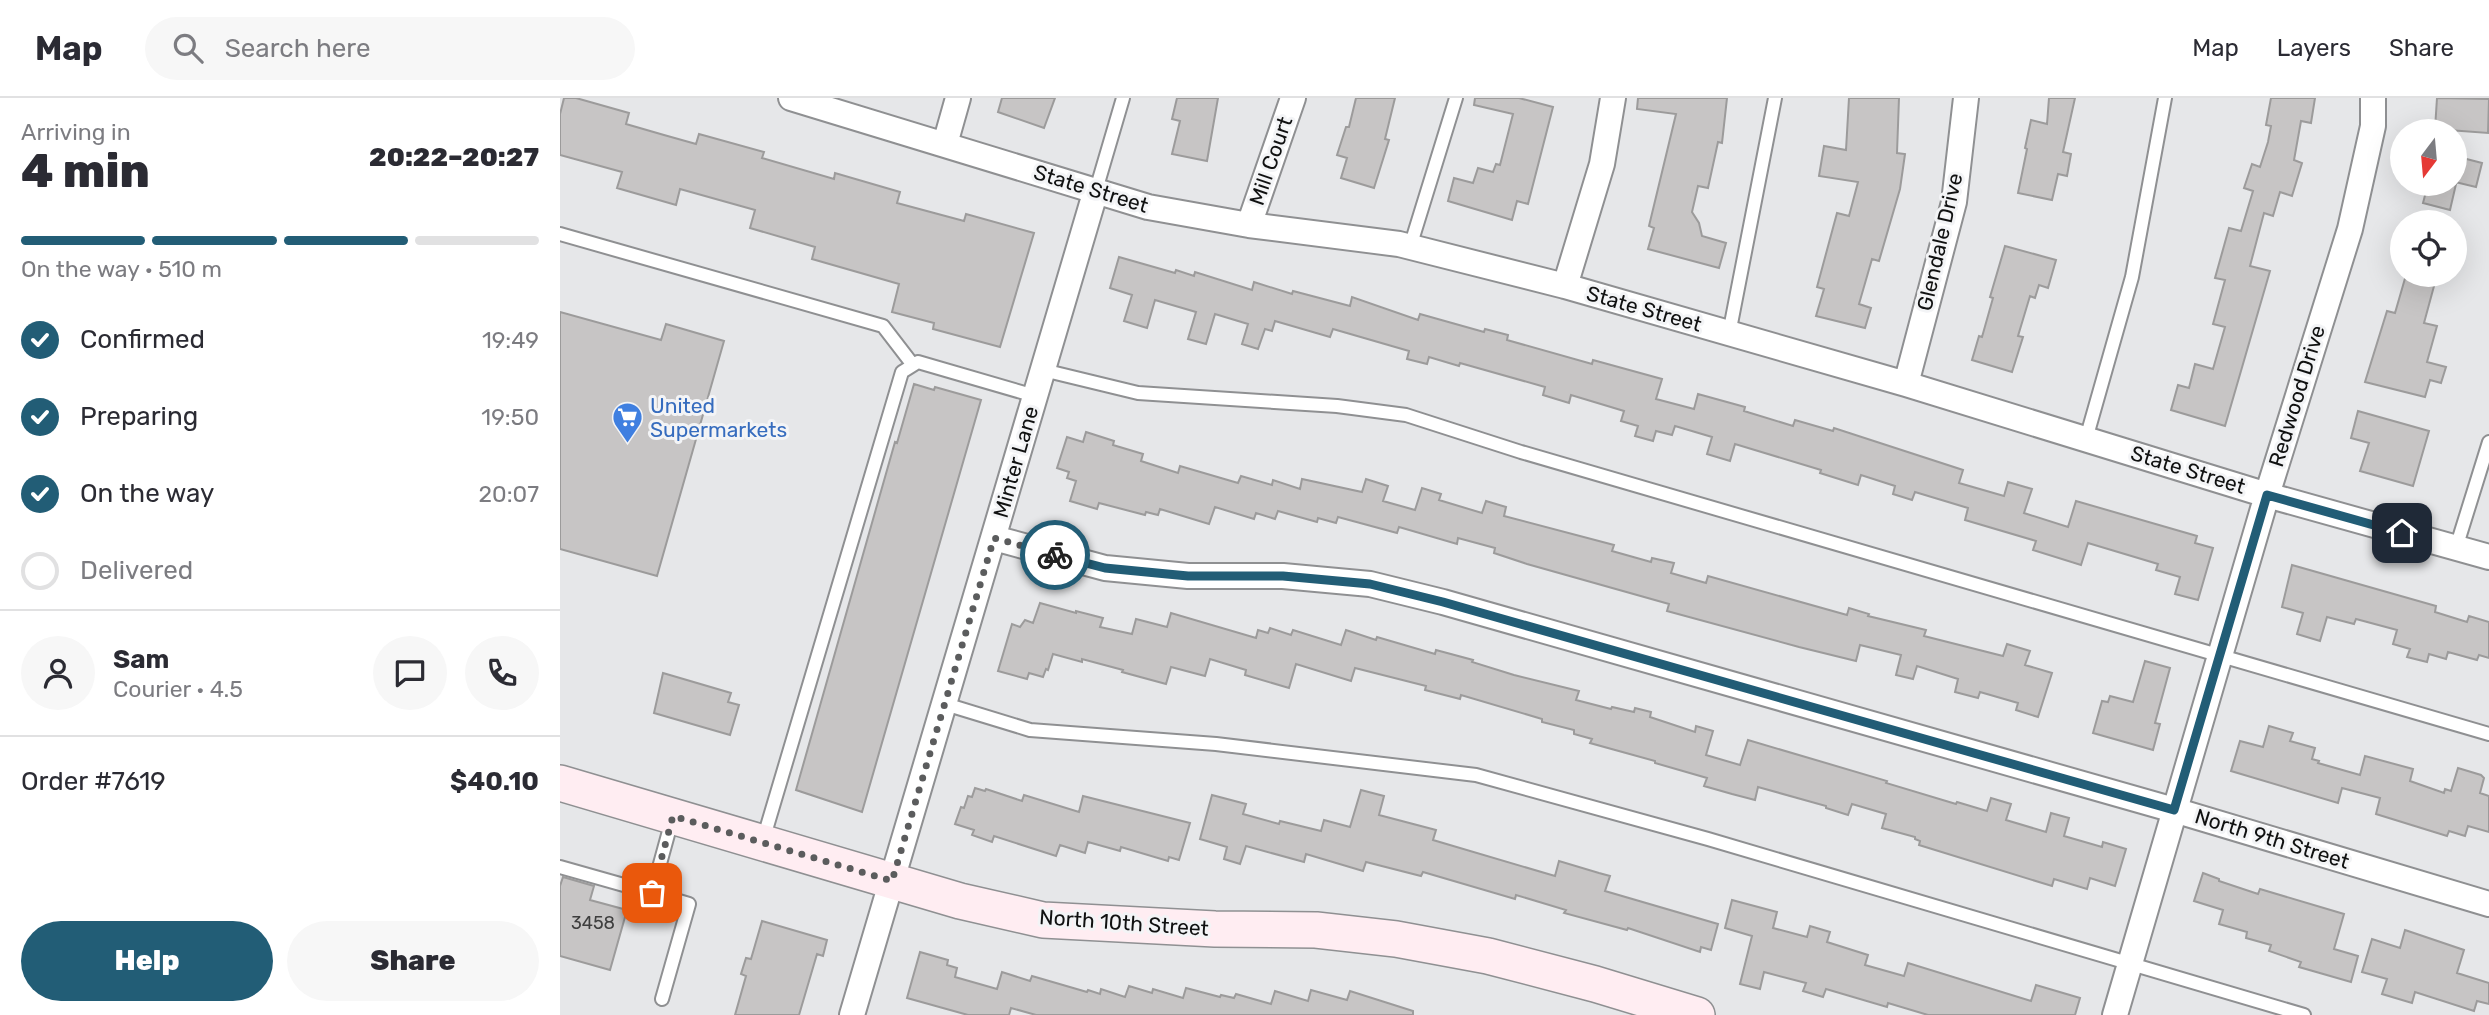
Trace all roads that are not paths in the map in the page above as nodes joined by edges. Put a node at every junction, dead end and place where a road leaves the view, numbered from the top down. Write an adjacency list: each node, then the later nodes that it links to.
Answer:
1 (794, 98): 11 (street, State Street)
2 (958, 98): 11 (street)
3 (1123, 98): 12 (lane)
4 (1293, 98): 13 (street, Mill Court)
5 (1457, 98): 15 (lane)
6 (1613, 98): 16 (street)
7 (1775, 98): 17 (lane)
8 (1966, 98): 20 (street, Glendale Drive)
9 (2165, 98): 22 (lane)
10 (2373, 98): 24 (street, Redwood Drive)
11 (945, 144): 12 (street, State Street)
12 (1096, 190): 13 (street, State Street); 19 (street, Minter Lane)
13 (1249, 225): 15 (street, State Street)
14 (560, 234): 18 (lane)
15 (1409, 247): 16 (street, State Street)
16 (1565, 286): 17 (street, State Street)
17 (1729, 334): 20 (street, State Street)
18 (913, 365): 21 (lane); 34 (lane)
19 (1043, 370): 21 (street, Minter Lane); 28 (lane)
20 (1906, 384): 22 (street, State Street)
21 (1035, 396): 25 (street, Minter Lane)
22 (2086, 439): 24 (street, State Street)
23 (2489, 442): 26 (lane)
24 (2267, 495): 26 (street, State Street); 28 (street, Redwood Drive)
25 (994, 538): 29 (street, Minter Lane); 32 (street, North 9th Street)
26 (2456, 548): 27 (street, State Street)
27 (2489, 558)
28 (2220, 656): 30 (lane); 32 (street, Redwood Drive)
29 (944, 704): 36 (street, Minter Lane); 39 (lane)
30 (2489, 734)
31 (560, 783): 33 (main road, North 10th Street)
32 (2174, 810): 38 (street, North 9th Street); 39 (street, Redwood Drive)
33 (673, 816): 34 (main road, North 10th Street); 37 (lane)
34 (763, 842): 36 (main road, North 10th Street)
35 (560, 867): 37 (lane)
36 (892, 881): 41 (street, Minter Lane); 42 (main road, North 10th Street)
37 (652, 893): 40 (lane)
38 (2489, 905)
39 (2130, 964): 43 (street, Redwood Drive); 44 (lane)
40 (662, 999)
41 (852, 1015)
42 (1697, 1015)
43 (2115, 1015)
44 (2304, 1015)

